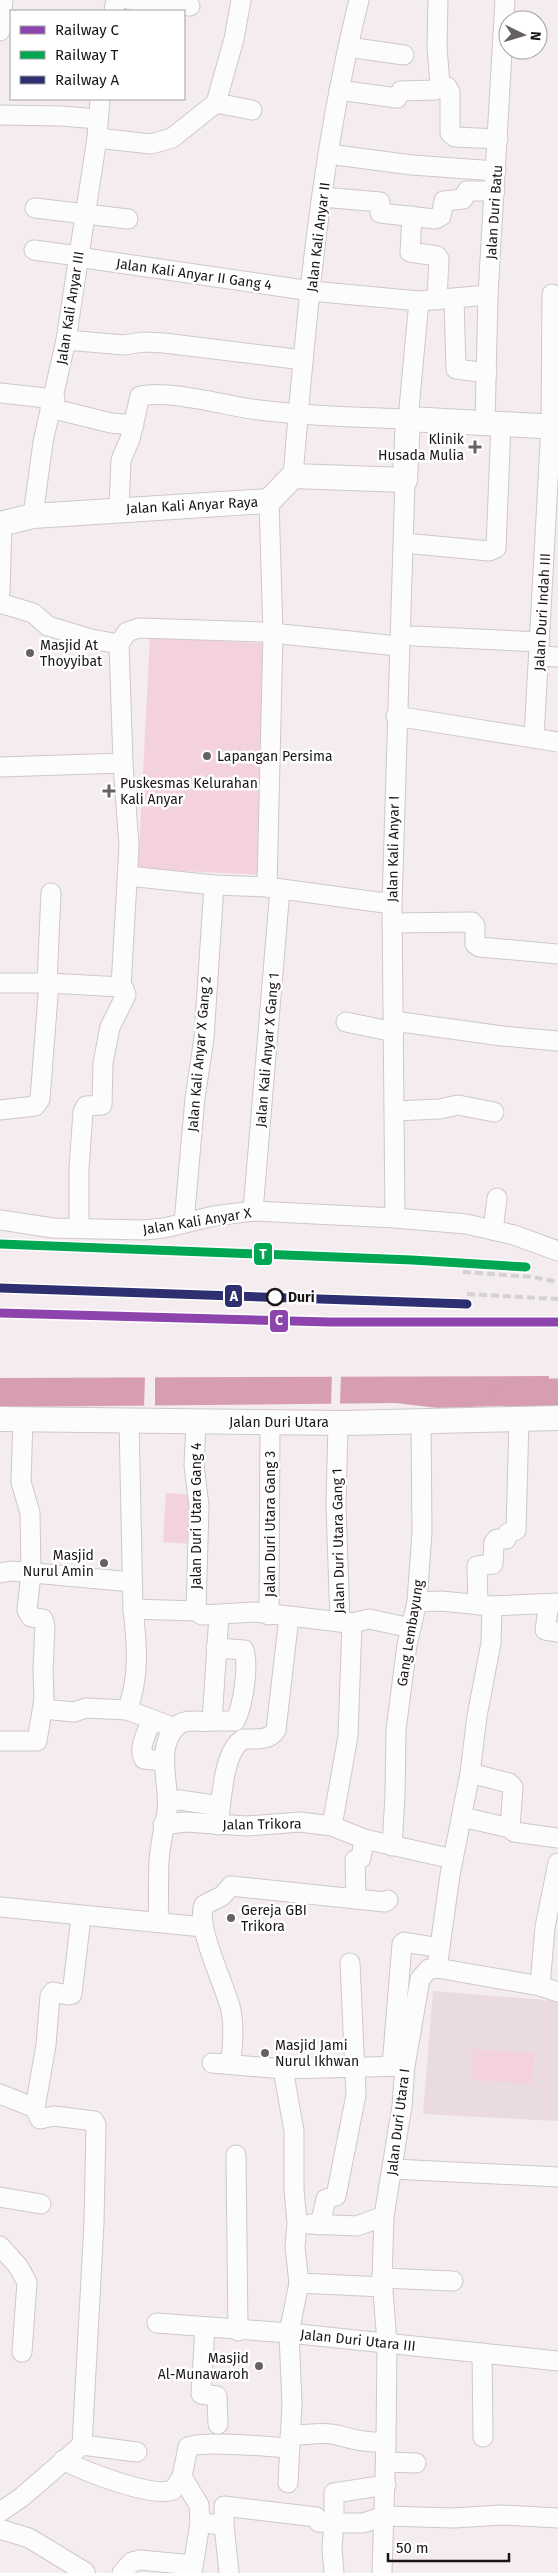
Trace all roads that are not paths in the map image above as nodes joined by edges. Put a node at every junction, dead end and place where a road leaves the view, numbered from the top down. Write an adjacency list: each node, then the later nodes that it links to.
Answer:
1 (3, 0): 8 (street)
2 (130, 0): 7 (street)
3 (241, 0): 14 (street)
4 (359, 0): 9 (street, Jalan Kali Anyar II)
5 (438, 0): 11 (street)
6 (505, 0): 19 (street, Jalan Duri Batu)
7 (190, 6)
8 (0, 31)
9 (348, 47): 10 (street); 12 (street, Jalan Kali Anyar II)
10 (404, 55)
11 (440, 84): 12 (street); 19 (street)
12 (339, 90): 20 (street, Jalan Kali Anyar II)
13 (100, 100): 17 (street, Jalan Kali Anyar III)
14 (216, 103): 15 (street); 18 (street)
15 (252, 110)
16 (0, 115): 17 (street)
17 (97, 119): 18 (street, Jalan Kali Anyar III)
18 (97, 138): 25 (street, Jalan Kali Anyar III)
19 (498, 139): 21 (street, Jalan Duri Batu)
20 (328, 154): 21 (street); 23 (street, Jalan Kali Anyar II)
21 (496, 171): 22 (street, Jalan Duri Batu)
22 (495, 191): 26 (street); 32 (street, Jalan Duri Batu)
23 (322, 197): 26 (street); 30 (street, Jalan Kali Anyar II)
24 (35, 208): 25 (street)
25 (85, 213): 27 (street); 29 (street, Jalan Kali Anyar III)
26 (412, 216): 33 (street)
27 (128, 219)
28 (34, 250): 29 (street, Jalan Kali Anyar II Gang 4)
29 (78, 257): 30 (street, Jalan Kali Anyar II Gang 4); 35 (street, Jalan Kali Anyar III)
30 (311, 291): 34 (street, Jalan Kali Anyar II Gang 4); 36 (street, Jalan Kali Anyar II)
31 (552, 294): 44 (street, Jalan Duri Indah III)
32 (488, 295): 33 (street, Jalan Kali Anyar II Gang 4); 37 (street, Jalan Duri Batu)
33 (446, 299): 34 (street, Jalan Kali Anyar II Gang 4); 37 (street)
34 (418, 301): 41 (street)
35 (66, 340): 36 (street); 39 (street, Jalan Kali Anyar III)
36 (303, 360): 40 (street, Jalan Kali Anyar II)
37 (487, 373): 42 (street, Jalan Duri Batu)
38 (0, 393): 39 (street)
39 (52, 403): 43 (street); 49 (street, Jalan Kali Anyar III)
40 (298, 413): 41 (street); 43 (street); 45 (street, Jalan Kali Anyar II)
41 (408, 419): 42 (street); 46 (street)
42 (493, 424): 44 (street); 51 (street, Jalan Duri Batu)
43 (134, 425): 48 (street)
44 (555, 427): 52 (street, Jalan Duri Indah III)
45 (292, 476): 46 (street); 47 (street, Jalan Kali Anyar Raya)
46 (405, 480): 51 (street, Jalan Kali Anyar I)
47 (269, 501): 48 (street, Jalan Kali Anyar Raya); 55 (street, Jalan Kali Anyar X Gang 1)
48 (119, 509): 49 (street, Jalan Kali Anyar Raya)
49 (33, 516): 50 (street, Jalan Kali Anyar Raya)
50 (1, 524): 53 (street)
51 (404, 543): 56 (street, Jalan Kali Anyar I)
52 (552, 555): 58 (street, Jalan Duri Indah III)
53 (0, 592)
54 (0, 603): 57 (street)
55 (273, 634): 56 (street); 57 (street); 67 (street, Jalan Kali Anyar X Gang 1)
56 (404, 638): 58 (street); 60 (street, Jalan Kali Anyar I)
57 (119, 644): 63 (street)
58 (539, 649): 59 (street); 61 (street, Jalan Duri Indah III)
59 (558, 656)
60 (396, 716): 61 (street); 69 (street, Jalan Kali Anyar I)
61 (534, 738): 62 (street)
62 (558, 742)
63 (123, 763): 64 (street); 65 (street)
64 (0, 767)
65 (128, 876): 66 (street); 73 (street)
66 (214, 885): 67 (street); 84 (street, Jalan Kali Anyar X Gang 2)
67 (274, 888): 69 (street); 81 (street, Jalan Kali Anyar X Gang 1)
68 (51, 893): 72 (street)
69 (392, 913): 70 (street); 75 (street, Jalan Kali Anyar I)
70 (558, 954)
71 (0, 983): 72 (street)
72 (48, 983): 73 (street); 77 (street)
73 (121, 987): 85 (street)
74 (346, 1022): 75 (street)
75 (394, 1026): 76 (street); 78 (street, Jalan Kali Anyar I)
76 (558, 1041)
77 (0, 1110)
78 (395, 1111): 79 (street); 82 (street, Jalan Kali Anyar I)
79 (494, 1112)
80 (497, 1198): 86 (street)
81 (253, 1211): 82 (street, Jalan Kali Anyar X); 84 (street, Jalan Kali Anyar X)
82 (395, 1218): 86 (street, Jalan Kali Anyar X)
83 (0, 1220): 85 (street, Jalan Kali Anyar X)
84 (184, 1223): 85 (street, Jalan Kali Anyar X)
85 (79, 1228)
86 (493, 1230): 87 (street, Jalan Kali Anyar X)
87 (558, 1251)
88 (558, 1418): 89 (street, Jalan Duri Utara)
89 (519, 1419): 92 (street, Jalan Duri Utara); 101 (street)
90 (11, 1420): 91 (street, Jalan Duri Utara); 97 (street)
91 (129, 1421): 93 (street, Jalan Duri Utara); 98 (street)
92 (421, 1421): 95 (street, Jalan Duri Utara); 99 (street, Gang Lembayung)
93 (196, 1422): 94 (street, Jalan Duri Utara); 103 (street, Jalan Duri Utara Gang 4)
94 (270, 1422): 95 (street, Jalan Duri Utara); 105 (street, Jalan Duri Utara Gang 3)
95 (338, 1422): 107 (street, Jalan Duri Utara Gang 1)
96 (0, 1573): 97 (street)
97 (31, 1574): 98 (street); 111 (street)
98 (132, 1582): 102 (street)
99 (418, 1602): 101 (street); 108 (street, Gang Lembayung)
100 (553, 1603): 101 (street); 109 (street)
101 (485, 1606): 118 (street)
102 (133, 1609): 103 (street); 112 (street)
103 (196, 1611): 104 (street)
104 (219, 1614): 105 (street); 110 (street)
105 (269, 1615): 106 (street, Jalan Duri Utara Gang 3)
106 (289, 1617): 107 (street, Jalan Duri Utara Gang 3); 120 (street)
107 (346, 1623): 108 (street, Jalan Duri Utara Gang 3); 123 (street, Jalan Duri Utara Gang 1)
108 (411, 1628): 127 (street, Gang Lembayung)
109 (558, 1632)
110 (216, 1648): 114 (street); 114 (street)
111 (42, 1710): 112 (street); 116 (street)
112 (127, 1710): 113 (street)
113 (151, 1720): 115 (street); 117 (street)
114 (212, 1720): 115 (street)
115 (175, 1728): 117 (street)
116 (0, 1741)
117 (164, 1761): 119 (street)
118 (470, 1773): 121 (street); 124 (street)
119 (167, 1801): 120 (street); 122 (street)
120 (219, 1815): 122 (street, Jalan Trikora); 123 (street, Jalan Trikora)
121 (462, 1817): 124 (street); 128 (street)
122 (164, 1825): 134 (street)
123 (332, 1826): 126 (street, Jalan Trikora)
124 (510, 1828): 125 (street)
125 (558, 1838)
126 (364, 1839): 127 (street, Jalan Trikora); 130 (street)
127 (392, 1846): 128 (street, Jalan Trikora)
128 (452, 1859): 137 (street)
129 (558, 1863): 136 (street)
130 (356, 1899): 131 (street); 135 (street)
131 (388, 1900)
132 (0, 1907): 133 (street)
133 (82, 1916): 134 (street); 146 (street)
134 (158, 1922): 135 (street)
135 (203, 1927): 144 (street)
136 (552, 1928): 140 (street)
137 (440, 1948): 139 (street); 142 (street)
138 (350, 1963): 143 (street)
139 (437, 1968): 140 (street); 142 (street, Jalan Duri Utara I)
140 (540, 1986): 141 (street)
141 (558, 1992)
142 (399, 2066): 143 (street); 148 (street, Jalan Duri Utara I)
143 (355, 2067): 144 (street); 154 (street)
144 (283, 2069): 153 (street)
145 (0, 2094): 146 (street)
146 (35, 2108): 171 (street)
147 (236, 2155): 161 (street)
148 (393, 2169): 149 (street); 152 (street, Jalan Duri Utara I)
149 (558, 2178)
150 (0, 2197): 151 (street)
151 (41, 2204)
152 (384, 2216): 154 (street); 158 (street, Jalan Duri Utara I)
153 (297, 2223): 154 (street); 157 (street)
154 (320, 2225)
155 (0, 2246): 164 (street)
156 (453, 2282): 158 (street)
157 (299, 2283): 158 (street); 162 (street)
158 (382, 2283): 163 (street, Jalan Duri Utara I)
159 (157, 2323): 160 (street, Jalan Duri Utara III)
160 (205, 2327): 161 (street, Jalan Duri Utara III); 167 (street)
161 (238, 2331): 162 (street, Jalan Duri Utara III)
162 (290, 2333): 163 (street, Jalan Duri Utara III); 169 (street)
163 (387, 2343): 165 (street, Jalan Duri Utara III); 170 (street, Jalan Duri Utara I)
164 (22, 2352)
165 (482, 2353): 166 (street, Jalan Duri Utara III); 168 (street)
166 (558, 2361)
167 (218, 2424)
168 (483, 2437)
169 (290, 2441): 170 (street); 176 (street); 177 (street)
170 (386, 2442): 174 (street, Jalan Duri Utara I)
171 (82, 2445): 172 (street); 173 (street)
172 (137, 2452)
173 (63, 2460): 176 (street); 181 (street)
174 (386, 2462): 175 (street); 178 (street, Jalan Duri Utara I)
175 (416, 2463)
176 (182, 2477): 179 (street)
177 (288, 2483)
178 (386, 2485): 182 (street, Jalan Duri Utara I); 185 (street)
179 (199, 2505): 180 (street); 184 (street)
180 (223, 2507): 184 (street); 185 (street); 190 (street)
181 (0, 2512)
182 (385, 2516): 183 (street); 185 (street); 192 (street, Jalan Duri Utara I)
183 (558, 2518)
184 (200, 2523): 187 (street)
185 (334, 2523): 191 (street)
186 (0, 2529): 188 (street)
187 (192, 2569): 189 (street)
188 (88, 2573)
189 (122, 2573)
190 (229, 2573)
191 (334, 2573)
192 (382, 2573)

